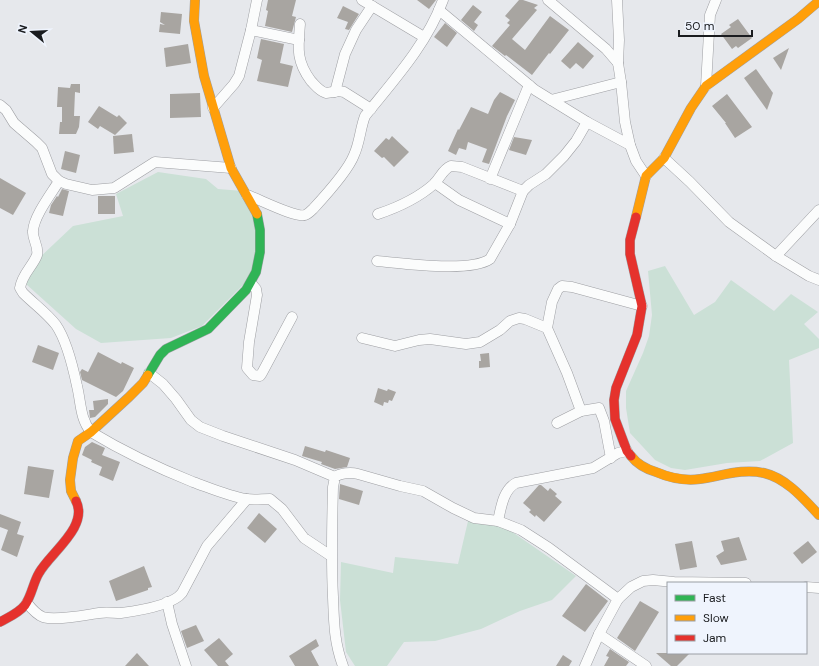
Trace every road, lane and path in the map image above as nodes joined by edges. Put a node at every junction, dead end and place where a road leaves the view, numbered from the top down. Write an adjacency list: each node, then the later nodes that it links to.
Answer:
1 (195, 0): 22 (street)
2 (257, 0): 12 (street)
3 (362, 0): 9 (street)
4 (443, 0): 10 (street)
5 (548, 0): 15 (street)
6 (617, 0): 15 (street)
7 (716, 0): 18 (street)
8 (819, 1): 18 (street)
9 (372, 6): 13 (street); 19 (street)
10 (439, 10): 13 (street); 17 (street)
11 (300, 24): 14 (street)
12 (251, 30): 14 (street); 22 (street)
13 (424, 37): 23 (street)
14 (299, 40): 19 (street)
15 (618, 63): 16 (street)
16 (621, 82): 20 (street); 25 (street)
17 (529, 85): 20 (street); 29 (street)
18 (706, 86): 26 (street)
19 (335, 92): 23 (street)
20 (551, 100): 24 (street)
21 (0, 105): 30 (street)
22 (214, 108): 27 (street)
23 (371, 110): 33 (street)
24 (587, 122): 25 (street); 32 (street)
25 (630, 145): 28 (street)
26 (664, 158): 28 (street); 37 (street)
27 (231, 168): 30 (street); 33 (street)
28 (646, 176): 41 (street)
29 (490, 179): 31 (street); 32 (street)
30 (59, 181): 48 (street)
31 (435, 183): 35 (street); 36 (street)
32 (523, 191): 36 (street)
33 (247, 195): 40 (street)
34 (819, 210): 37 (street)
35 (378, 214)
36 (510, 224): 38 (street)
37 (776, 256): 39 (street)
38 (377, 261)
39 (819, 280)
40 (251, 284): 42 (street); 45 (street)
41 (642, 306): 43 (street); 49 (street)
42 (292, 317)
43 (548, 328): 44 (street); 46 (street)
44 (362, 338)
45 (149, 373): 48 (street); 51 (street)
46 (581, 411): 47 (street); 50 (street)
47 (557, 423)
48 (91, 432): 52 (street); 61 (street)
49 (627, 450): 50 (street); 53 (street)
50 (611, 458): 54 (street)
51 (335, 477): 54 (street); 55 (street)
52 (247, 499): 55 (street); 60 (street)
53 (819, 515)
54 (498, 521): 59 (street)
55 (331, 556): 65 (street)
56 (674, 582): 59 (street)
57 (807, 588): 58 (street)
58 (819, 588)
59 (618, 599): 63 (street)
60 (167, 602): 61 (street); 64 (street)
61 (27, 603): 62 (street)
62 (0, 622)
63 (599, 634): 66 (street); 67 (street)
64 (186, 666)
65 (343, 666)
66 (585, 666)
67 (646, 666)

